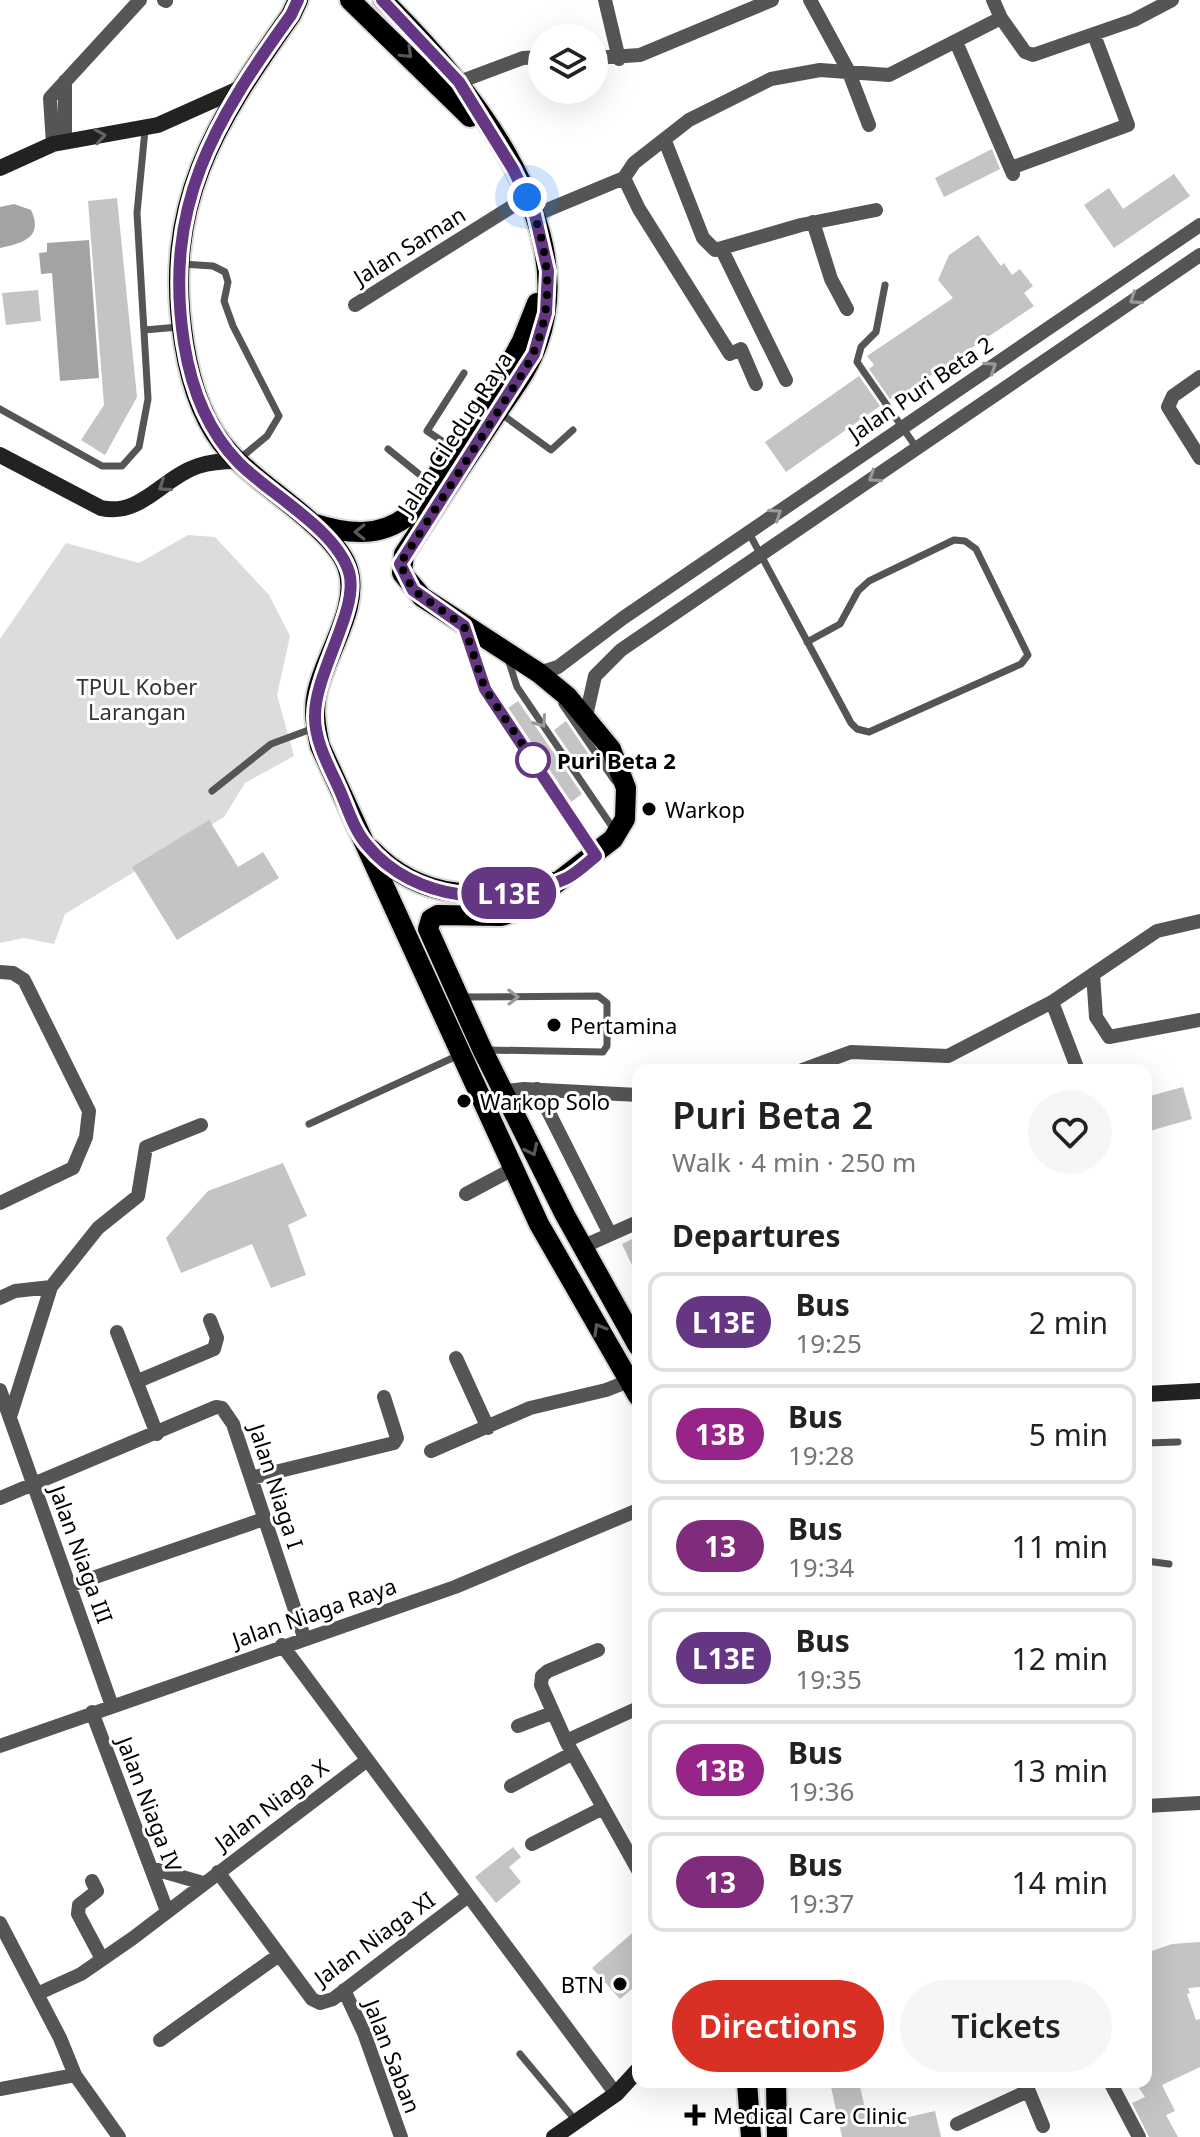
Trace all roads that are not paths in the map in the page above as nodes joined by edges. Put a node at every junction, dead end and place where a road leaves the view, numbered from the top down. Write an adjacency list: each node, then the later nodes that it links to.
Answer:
1 (140, 0): 23 (street)
2 (313, 0): 10 (main road)
3 (350, 0): 24 (main road, one-way to 24)
4 (383, 0): 18 (main road, Jalan Ciledug Raya)
5 (605, 0): 16 (street)
6 (772, 0): 16 (street)
7 (810, 0): 17 (street)
8 (993, 0): 11 (street)
9 (1172, 0): 12 (street)
10 (294, 8): 19 (main road)
11 (1001, 18): 12 (street); 13 (street)
12 (1094, 35): 13 (street)
13 (956, 42): 17 (street)
14 (528, 58): 18 (street)
15 (608, 59): 16 (street)
16 (619, 59)
17 (848, 70): 20 (street); 22 (street)
18 (459, 82): 24 (main road, Jalan Ciledug Raya)
19 (243, 87): 21 (street); 34 (main road)
20 (869, 125)
21 (145, 129): 23 (street, one-way to 21); 39 (lane)
22 (665, 141): 26 (street); 32 (street)
23 (59, 143): 25 (street)
24 (501, 149): 27 (main road, Jalan Ciledug Raya)
25 (0, 168)
26 (624, 178): 27 (street, Jalan Saman); 43 (street)
27 (531, 206): 31 (main road, Jalan Ciledug Raya); 36 (street, Jalan Saman)
28 (876, 210): 29 (street)
29 (813, 222): 32 (street); 37 (street)
30 (1200, 225): 46 (street, Jalan Puri Beta 2, one-way to 30)
31 (544, 248): 45 (main road, Jalan Ciledug Raya); 50 (main road)
32 (722, 250): 42 (street)
33 (1200, 255): 48 (street, one-way to 48)
34 (187, 264): 38 (main road); 54 (lane)
35 (885, 285): 46 (lane)
36 (355, 305)
37 (847, 309)
38 (181, 327): 39 (lane); 54 (main road)
39 (144, 330): 44 (lane)
40 (464, 373): 50 (lane)
41 (1200, 377): 53 (street)
42 (786, 380)
43 (756, 384)
44 (0, 409)
45 (498, 411): 47 (lane); 64 (main road, Jalan Ciledug Raya)
46 (902, 427): 48 (lane); 56 (street, Jalan Puri Beta 2)
47 (573, 430)
48 (916, 448): 58 (street, one-way to 58)
49 (388, 449): 55 (lane)
50 (456, 450): 57 (main road)
51 (408, 452): 55 (lane)
52 (0, 455): 54 (street, one-way to 52)
53 (1200, 458)
54 (237, 461): 59 (main road)
55 (402, 461): 57 (lane)
56 (837, 472): 58 (street); 60 (street, Jalan Puri Beta 2, one-way to 56)
57 (432, 484): 59 (main road, one-way to 59)
58 (851, 492): 61 (street)
59 (309, 522): 71 (main road)
60 (749, 533): 61 (lane); 62 (street, Jalan Puri Beta 2)
61 (760, 554): 63 (street); 66 (lane)
62 (666, 590): 63 (street); 65 (street, Jalan Puri Beta 2)
63 (682, 608): 67 (street)
64 (464, 626): 68 (main road); 75 (lane)
65 (605, 632): 67 (street); 69 (street, Jalan Puri Beta 2)
66 (807, 642): 66 (lane)
67 (621, 650): 70 (street)
68 (506, 653): 69 (main road); 73 (lane, one-way to 73)
69 (532, 668): 70 (main road); 73 (lane)
70 (586, 716): 73 (main road)
71 (316, 728): 72 (lane); 74 (main road)
72 (212, 791)
73 (621, 825): 75 (main road)
74 (360, 835): 76 (main road); 81 (main road)
75 (596, 856): 76 (main road)
76 (567, 878): 80 (main road)
77 (1200, 921): 79 (street)
78 (0, 972): 96 (street)
79 (1093, 974): 82 (street); 83 (street)
80 (454, 988): 81 (lane); 84 (main road); 84 (lane, one-way to 84)
81 (433, 997): 85 (main road)
82 (1052, 1002): 86 (street); 87 (street)
83 (1200, 1020)
84 (482, 1049): 85 (lane); 89 (main road)
85 (459, 1055): 90 (main road); 92 (lane)
86 (818, 1064)
87 (1076, 1064)
88 (537, 1089): 89 (street); 91 (street); 98 (street)
89 (503, 1091): 90 (street); 99 (main road, one-way to 99)
90 (477, 1094): 94 (main road)
91 (632, 1095)
92 (309, 1124)
93 (201, 1125): 100 (street)
94 (513, 1169): 95 (street); 107 (main road, one-way to 94)
95 (466, 1194)
96 (0, 1203)
97 (632, 1225): 98 (street)
98 (610, 1234): 99 (street)
99 (582, 1247): 102 (main road)
100 (51, 1287): 101 (street); 113 (street)
101 (0, 1298)
102 (631, 1318)
103 (210, 1320): 106 (street)
104 (117, 1332): 106 (street)
105 (456, 1358): 114 (street)
106 (138, 1381): 115 (street)
107 (632, 1386)
108 (632, 1388): 114 (street)
109 (0, 1390): 113 (street, Jalan Niaga III)
110 (1200, 1391): 111 (street)
111 (1152, 1394)
112 (384, 1397): 119 (street)
113 (10, 1417): 120 (street, Jalan Niaga III)
114 (488, 1428): 118 (street)
115 (157, 1434): 119 (street, Jalan Niaga I); 120 (street, Jalan Niaga I)
116 (1178, 1442): 117 (lane)
117 (1152, 1443)
118 (431, 1451)
119 (251, 1478): 123 (street, Jalan Niaga I)
120 (33, 1484): 121 (street, Jalan Niaga I); 126 (street, Jalan Niaga III)
121 (0, 1498)
122 (632, 1513): 127 (street, Jalan Niaga Raya)
123 (264, 1519): 126 (street); 127 (street, Jalan Niaga I)
124 (1152, 1562): 125 (lane)
125 (1169, 1564)
126 (72, 1585): 130 (street, Jalan Niaga III)
127 (304, 1637): 128 (street, Jalan Niaga Raya)
128 (282, 1645): 130 (street, Jalan Niaga Raya); 137 (street)
129 (598, 1650): 133 (street)
130 (112, 1706): 132 (street, Jalan Niaga Raya)
131 (632, 1711): 136 (street)
132 (92, 1712): 135 (street, Jalan Niaga Raya); 144 (street, Jalan Niaga IV)
133 (552, 1713): 134 (street); 136 (street)
134 (518, 1726)
135 (0, 1746)
136 (569, 1747): 138 (street); 141 (street)
137 (366, 1761): 145 (street, Jalan Niaga X); 148 (street)
138 (511, 1786)
139 (1200, 1803): 140 (street)
140 (1152, 1806)
141 (603, 1808): 142 (street); 143 (street)
142 (532, 1844)
143 (632, 1859)
144 (151, 1868): 147 (street); 149 (street, Jalan Niaga IV)
145 (218, 1872): 147 (street, Jalan Niaga X); 151 (street, Jalan Niaga XI)
146 (92, 1881): 152 (street)
147 (203, 1883): 149 (street, Jalan Niaga X)
148 (467, 1897): 153 (street, Jalan Niaga XI); 165 (street)
149 (167, 1911): 152 (street, Jalan Niaga X)
150 (0, 1923): 154 (street)
151 (279, 1955): 153 (street, Jalan Niaga XI); 155 (street)
152 (102, 1959): 154 (street, Jalan Niaga X)
153 (344, 1990): 170 (street, Jalan Saban)
154 (37, 1994): 157 (street)
155 (160, 2040)
156 (520, 2054): 166 (lane)
157 (75, 2075): 164 (street); 169 (street)
158 (632, 2077): 165 (street)
159 (747, 2088): 172 (main road)
160 (776, 2088): 173 (main road)
161 (1022, 2088): 167 (street)
162 (1027, 2088): 168 (street)
163 (1113, 2088): 174 (street)
164 (0, 2089)
165 (616, 2094): 166 (street)
166 (578, 2123): 171 (street)
167 (957, 2124)
168 (1043, 2126)
169 (119, 2137)
170 (401, 2137)
171 (554, 2137)
172 (751, 2137)
173 (777, 2137)
174 (1139, 2137)

